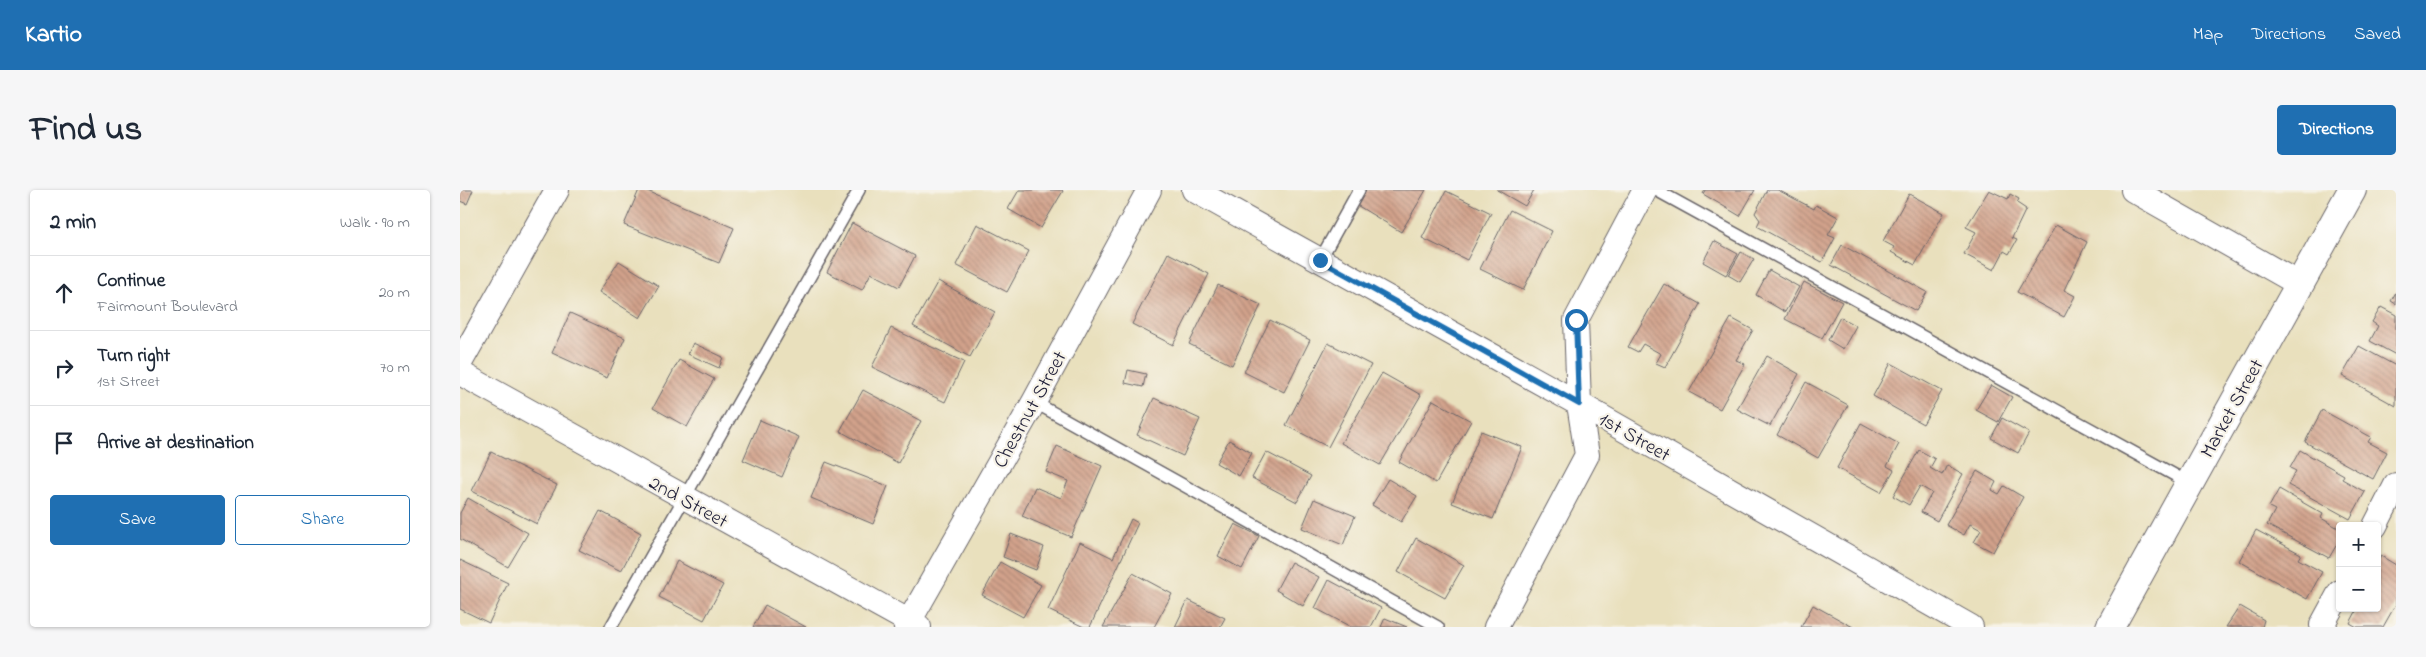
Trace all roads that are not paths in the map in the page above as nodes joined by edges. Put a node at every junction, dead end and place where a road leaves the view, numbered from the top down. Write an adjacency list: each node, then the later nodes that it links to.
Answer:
1 (557, 190): 12 (street)
2 (859, 190): 18 (lane)
3 (1149, 190): 14 (street, Chestnut Street)
4 (1194, 190): 10 (street, 1st Street)
5 (1359, 190): 10 (lane)
6 (1645, 190): 15 (street)
7 (1656, 190): 16 (lane)
8 (2133, 190): 11 (street)
9 (2352, 190): 11 (main road, Market Street)
10 (1320, 260): 15 (street, 1st Street)
11 (2299, 284): 16 (main road, Market Street)
12 (460, 363)
13 (460, 373): 18 (street, 2nd Street)
14 (1034, 402): 21 (street, Chestnut Street); 24 (lane)
15 (1579, 404): 25 (street); 26 (street, 1st Street)
16 (2189, 483): 27 (main road, Market Street)
17 (2396, 485): 19 (street)
18 (684, 498): 21 (street, 2nd Street); 23 (lane)
19 (2376, 522)
20 (2336, 600): 22 (street)
21 (911, 625)
22 (2324, 626)
23 (611, 627)
24 (1438, 627)
25 (1496, 627)
26 (1970, 627)
27 (2110, 627)

